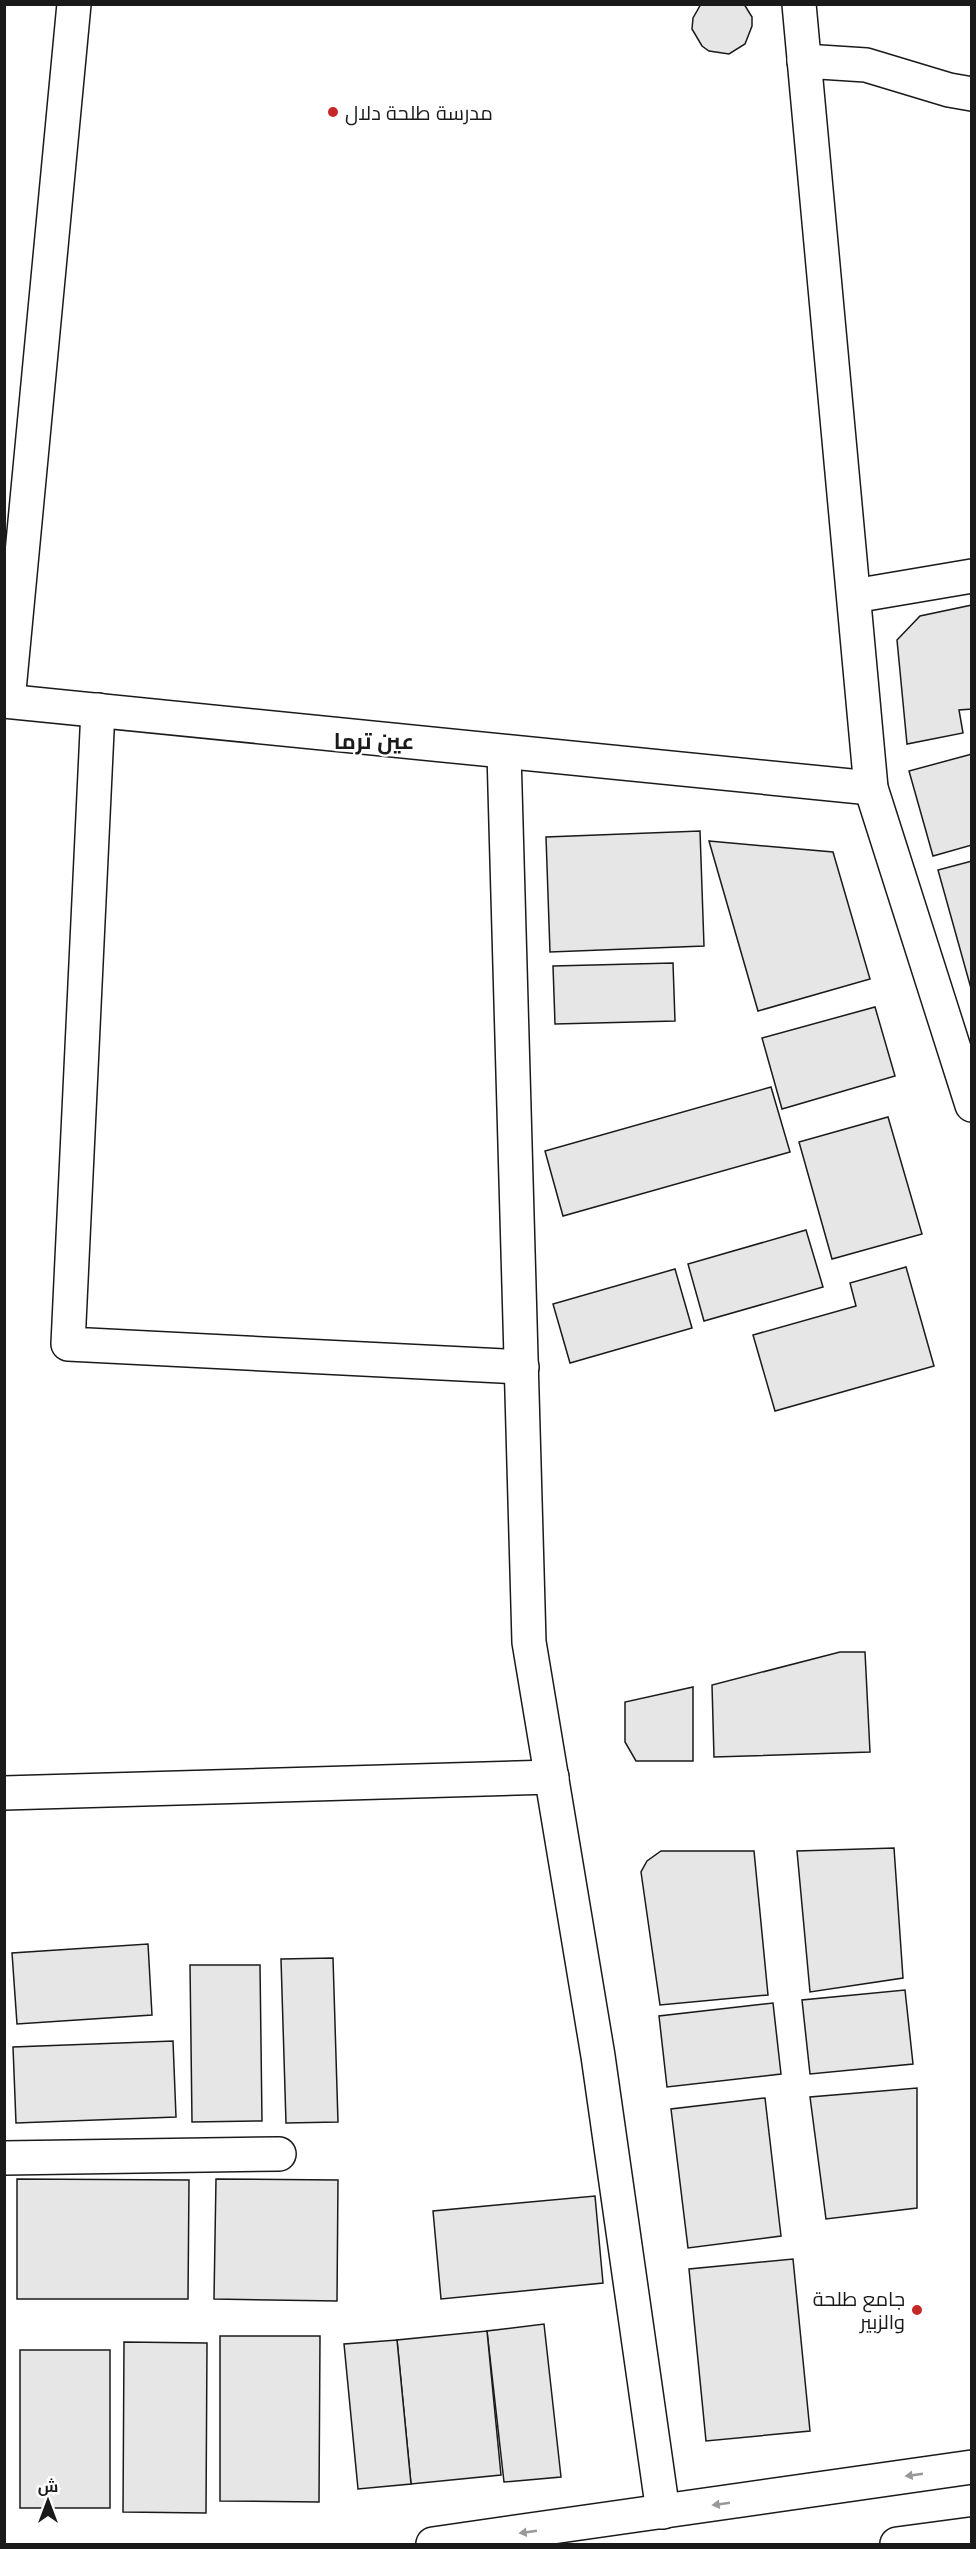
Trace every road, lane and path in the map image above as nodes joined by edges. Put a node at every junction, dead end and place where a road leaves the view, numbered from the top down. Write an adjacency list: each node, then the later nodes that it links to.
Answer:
1 (74, 4): 7 (street)
2 (799, 4): 3 (street)
3 (804, 61): 4 (street); 6 (street)
4 (972, 94)
5 (972, 576): 6 (street)
6 (854, 596): 10 (street)
7 (7, 701): 8 (street)
8 (98, 710): 9 (street); 12 (street)
9 (504, 753): 10 (street); 12 (street)
10 (871, 788): 11 (street)
11 (972, 1105)
12 (522, 1367): 13 (street)
13 (552, 1777): 14 (street); 18 (street)
14 (4, 1793)
15 (279, 2154): 16 (street)
16 (4, 2158)
17 (972, 2467): 18 (street, one-way to 18)
18 (663, 2512): 20 (street, one-way to 20)
19 (972, 2534): 21 (street)
20 (433, 2544)
21 (897, 2544)

